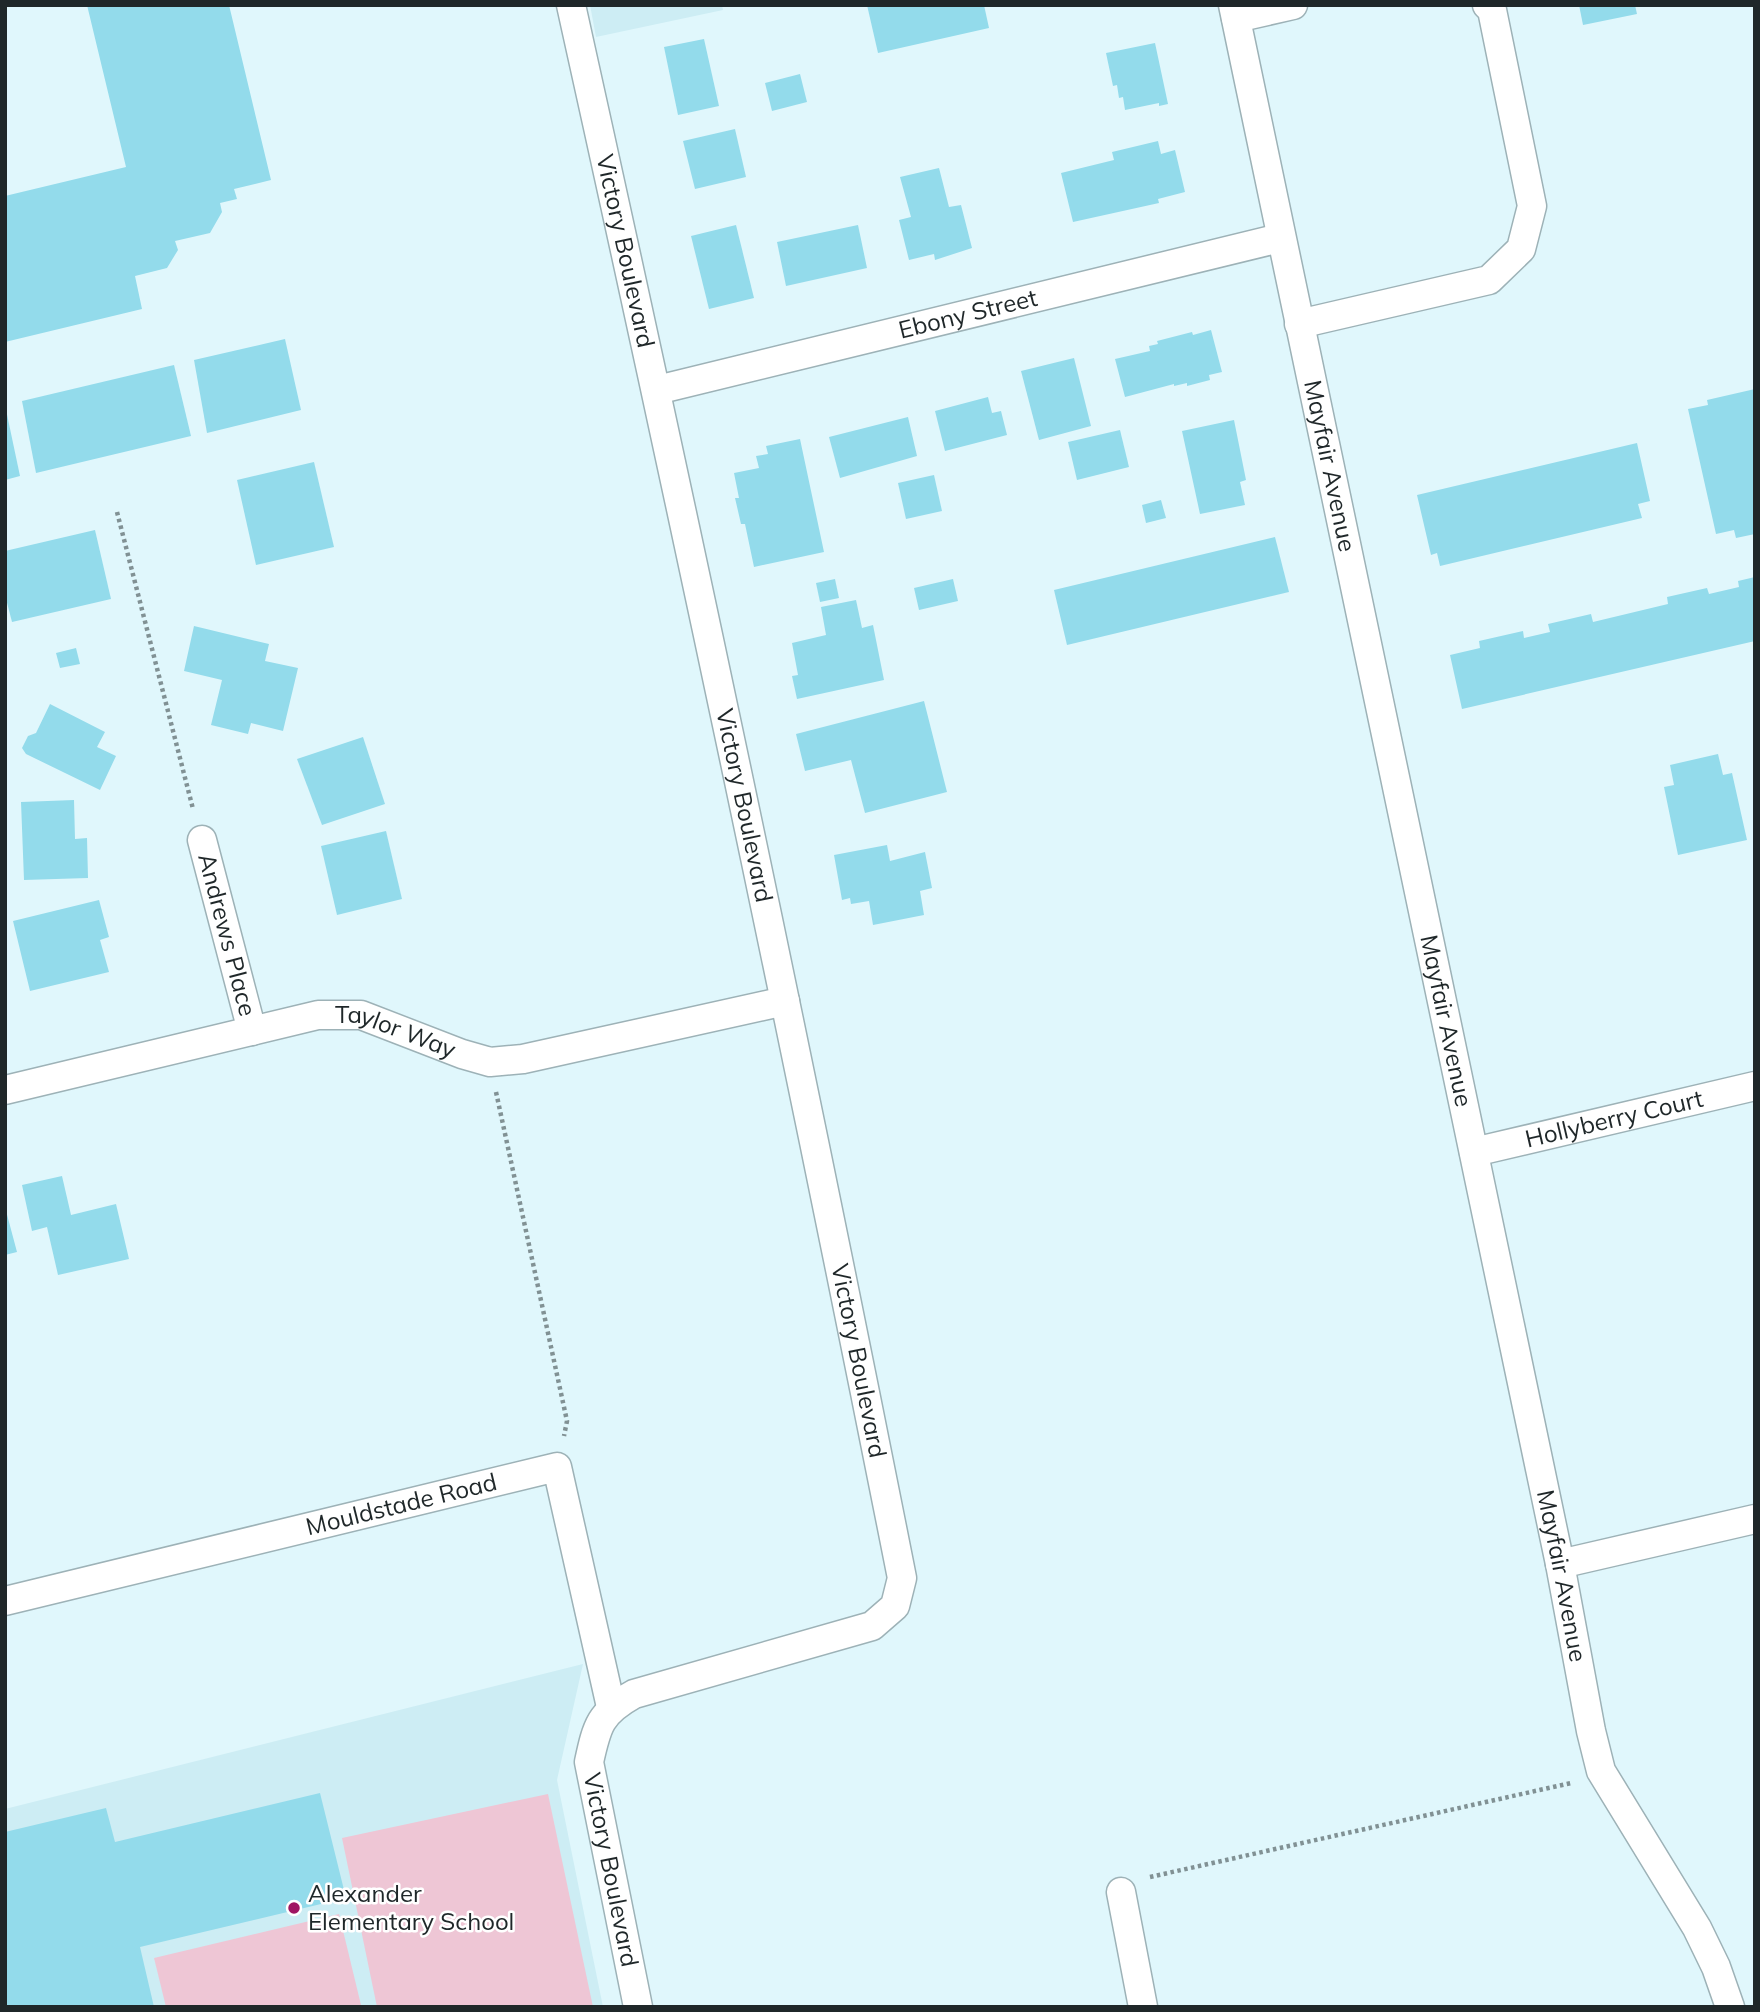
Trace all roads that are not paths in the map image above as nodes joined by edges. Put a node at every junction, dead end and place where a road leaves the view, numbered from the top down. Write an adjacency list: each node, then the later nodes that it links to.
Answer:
1 (571, 5): 7 (street, Victory Boulevard)
2 (1293, 5): 4 (street)
3 (1487, 5): 6 (street)
4 (1234, 12): 5 (street, Mayfair Avenue)
5 (1280, 238): 6 (street, Mayfair Avenue); 7 (street, Ebony Street)
6 (1299, 324): 13 (street, Mayfair Avenue)
7 (657, 390): 9 (street, Victory Boulevard)
8 (202, 840): 10 (street, Andrews Place)
9 (785, 1001): 10 (street, Taylor Way); 17 (street, Victory Boulevard)
10 (252, 1031): 12 (street, Taylor Way)
11 (1755, 1086): 13 (street, Hollyberry Court)
12 (5, 1090)
13 (1474, 1152): 15 (street, Mayfair Avenue)
14 (1755, 1519): 15 (street)
15 (1560, 1564): 21 (street, Mayfair Avenue)
16 (5, 1601): 17 (street, Mouldstade Road)
17 (611, 1707): 19 (street, Victory Boulevard)
18 (1121, 1892): 20 (street)
19 (638, 2007)
20 (1143, 2007)
21 (1730, 2007)

